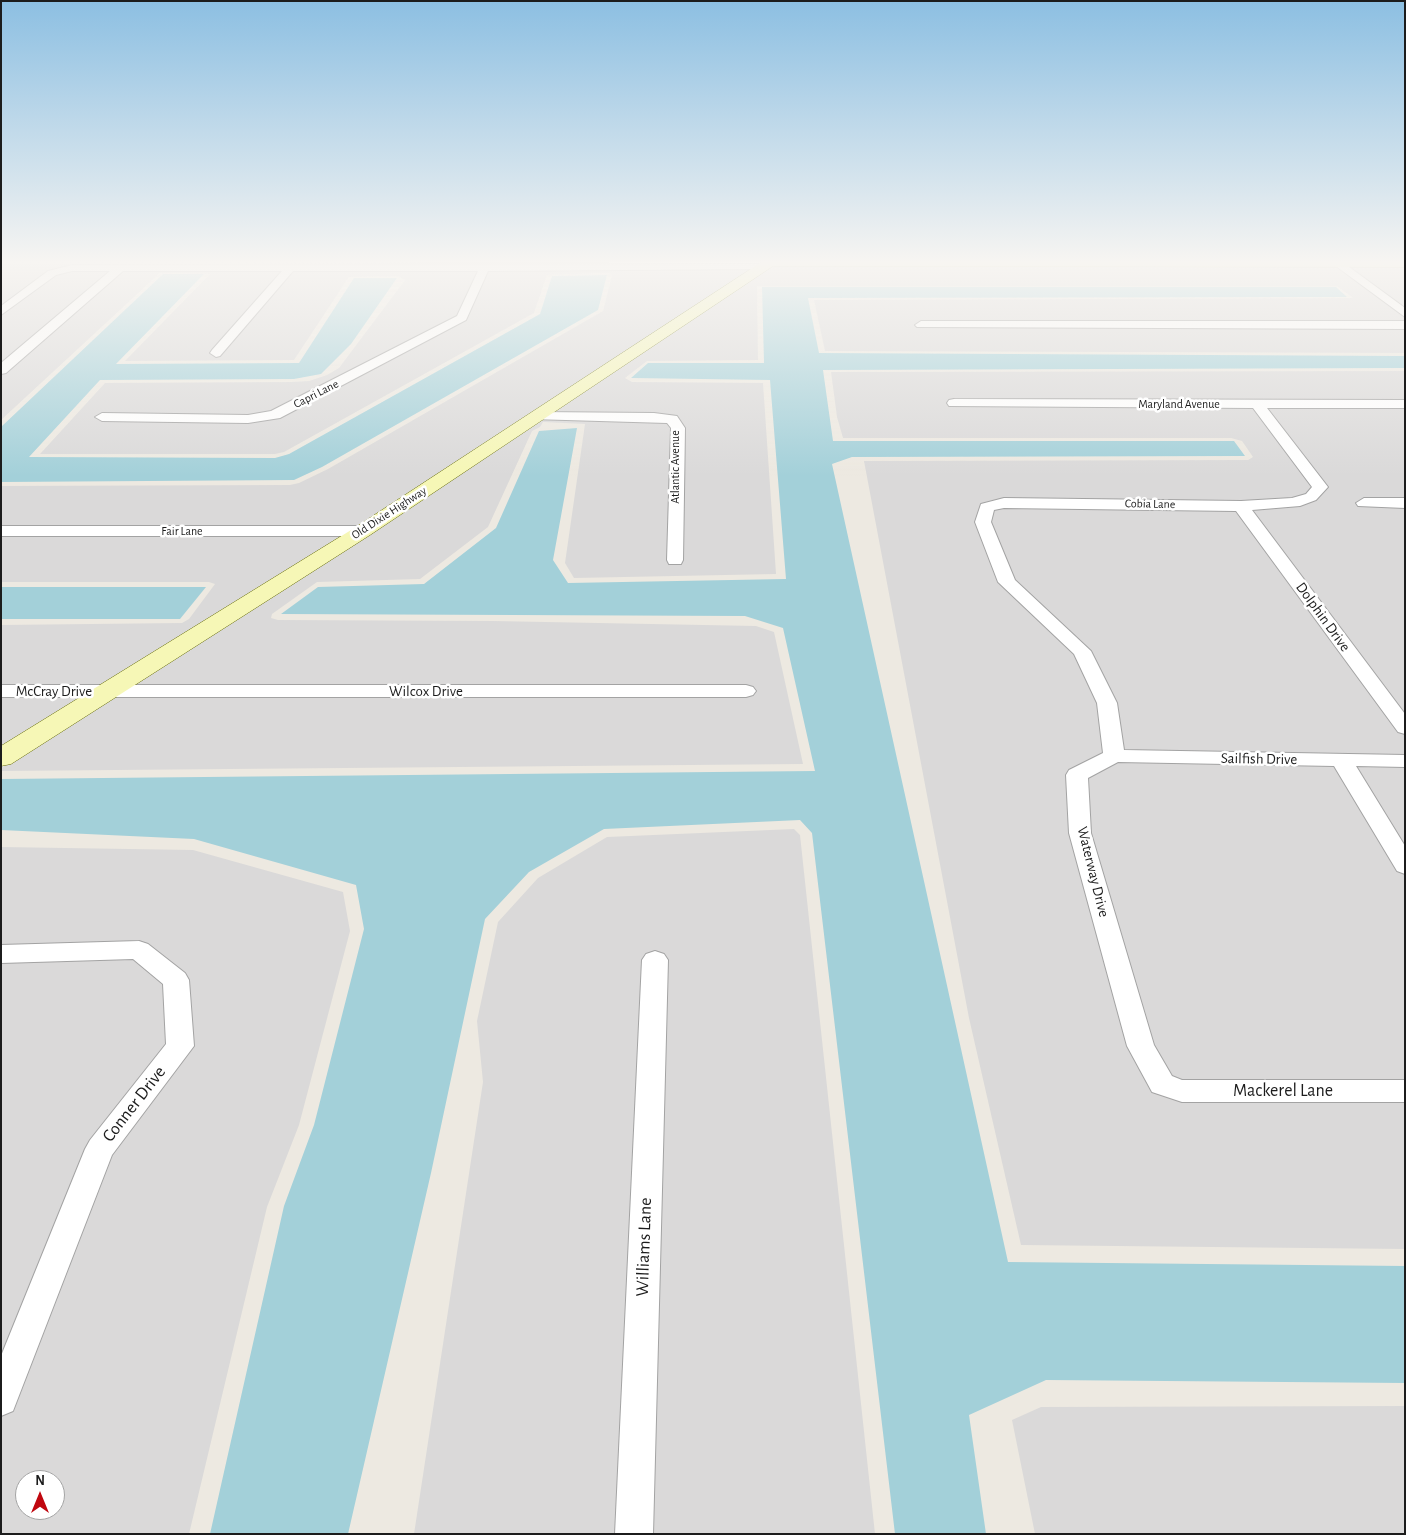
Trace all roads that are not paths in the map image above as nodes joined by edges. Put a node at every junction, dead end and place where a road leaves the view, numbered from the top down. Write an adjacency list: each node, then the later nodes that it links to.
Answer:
1 (45, 333): 6 (street)
2 (234, 333): 5 (street)
3 (434, 333): 11 (street, Capri Lane)
4 (663, 333): 10 (street, Old Dixie Highway)
5 (216, 353)
6 (1, 370)
7 (954, 403): 8 (street, Maryland Avenue)
8 (1257, 404): 9 (street, Maryland Avenue); 14 (street, Cobia Lane)
9 (1405, 404)
10 (537, 416): 16 (street, Old Dixie Highway); 17 (street, Atlantic Avenue)
11 (102, 417)
12 (1364, 503): 13 (street)
13 (1405, 503)
14 (1241, 506): 21 (street, Dolphin Drive); 22 (street, Cobia Lane)
15 (1, 531): 16 (street, Fair Lane)
16 (364, 531): 19 (street, Old Dixie Highway)
17 (674, 560)
18 (1, 691): 19 (street, McCray Drive)
19 (106, 691): 20 (street, Wilcox Drive); 23 (street, Old Dixie Highway)
20 (746, 691)
21 (1405, 728)
22 (1114, 756): 24 (street, Sailfish Drive); 29 (street, Waterway Drive)
23 (1, 758)
24 (1342, 761): 25 (street, Sailfish Drive); 26 (street)
25 (1405, 761)
26 (1405, 866)
27 (1, 954): 31 (street, Conner Drive)
28 (655, 960): 32 (street, Williams Lane)
29 (1162, 1084): 30 (street, Mackerel Lane)
30 (1405, 1091)
31 (1, 1399)
32 (634, 1534)

